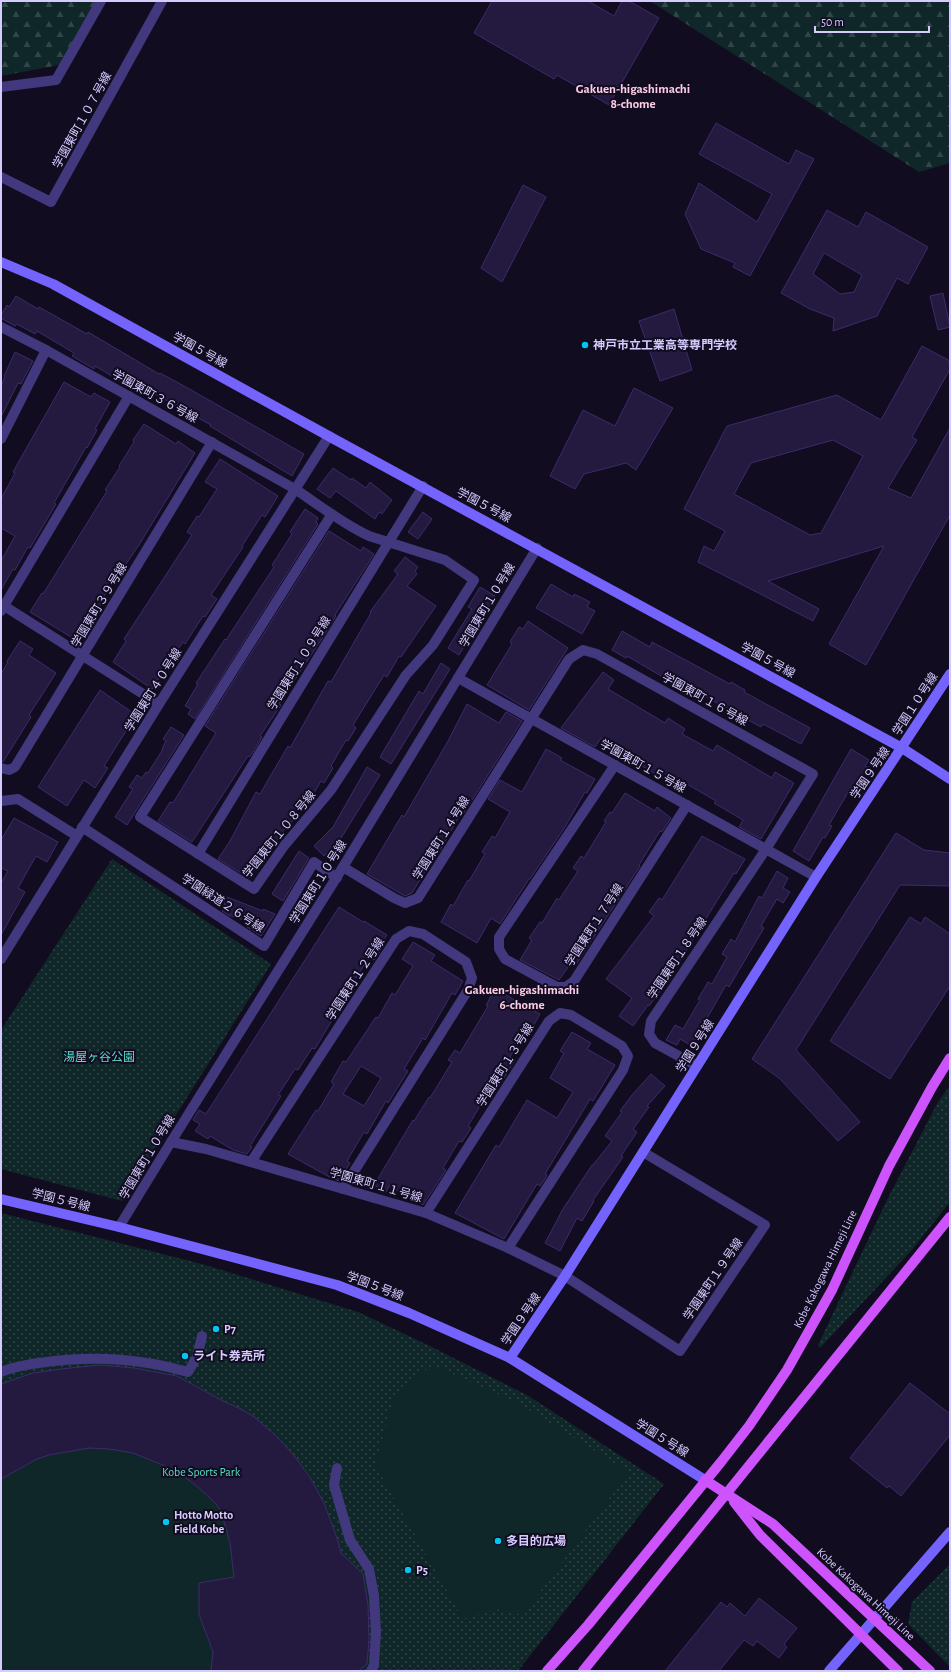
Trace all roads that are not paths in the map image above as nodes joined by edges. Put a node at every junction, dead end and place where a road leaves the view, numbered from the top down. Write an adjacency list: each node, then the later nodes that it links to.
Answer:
1 (101, 1): 3 (street)
2 (162, 1): 4 (street, 学園東町１０７号線)
3 (1, 87)
4 (1, 177)
5 (1, 262): 9 (street, 学園５号線)
6 (1, 327): 7 (street, 学園東町３６号線)
7 (46, 350): 8 (street, 学園東町３６号線); 10 (street)
8 (128, 396): 11 (street, 学園東町３６号線); 17 (street)
9 (328, 436): 12 (street, 学園５号線); 13 (street, 学園東町４０号線)
10 (1, 439)
11 (212, 442): 13 (street, 学園東町３６号線); 18 (street, 学園東町３９号線)
12 (423, 486): 15 (street, 学園東町１０９号線); 16 (street, 学園５号線)
13 (295, 489): 14 (street, 学園東町１０８号線); 21 (street, 学園東町４０号線)
14 (332, 514): 15 (street, 学園東町１０８号線); 32 (street, 学園東町１０８号線)
15 (388, 542): 32 (street, 学園東町１０９号線); 32 (street, 学園東町１０８号線)
16 (537, 548): 20 (street, 学園東町１０号線); 23 (street, 学園５号線)
17 (2, 607): 18 (street)
18 (83, 656): 21 (street); 25 (street, 学園東町３９号線)
19 (950, 674): 23 (street, 学園１０号線)
20 (458, 678): 22 (street, 学園東町１５号線); 33 (street, 学園東町１０号線)
21 (159, 704): 29 (street, 学園東町４０号線)
22 (530, 719): 24 (street, 学園東町１５号線); 31 (street, 学園東町１６号線); 33 (street, 学園東町１４号線)
23 (902, 748): 26 (street, 学園５号線); 34 (street, 学園９号線)
24 (615, 765): 28 (street, 学園東町１５号線); 28 (street, 学園東町１７号線)
25 (1, 768)
26 (950, 779)
27 (1, 801): 30 (street)
28 (687, 805): 31 (street, 学園東町１５号線)
29 (82, 827): 30 (street, 学園東町４０号線); 35 (street, 学園緑道２６号線)
30 (77, 836): 36 (street, 学園東町４０号線)
31 (766, 849): 34 (street, 学園東町１５号線); 38 (street, 学園東町１８号線)
32 (198, 854)
33 (343, 867): 35 (street, 学園東町１０号線)
34 (816, 877): 38 (street, 学園９号線)
35 (337, 878): 39 (street, 学園東町１０号線)
36 (2, 956)
37 (950, 1058): 53 (main road, Kobe Kakogawa Himeji Line)
38 (697, 1066): 40 (street, 学園９号線)
39 (170, 1142): 41 (street, 学園東町１１号線); 46 (street, 学園東町１０号線)
40 (643, 1152): 48 (street, 学園９号線); 48 (street, 学園東町１９号線)
41 (251, 1162): 42 (street, 学園東町１１号線); 42 (street, 学園東町１２号線)
42 (343, 1189): 44 (street, 学園東町１１号線)
43 (1, 1199): 46 (street, 学園５号線)
44 (426, 1213): 47 (street, 学園東町１１号線); 47 (street, 学園東町１３号線)
45 (950, 1217): 54 (main road)
46 (119, 1227): 50 (street, 学園５号線)
47 (508, 1248): 48 (street, 学園東町１１号線)
48 (565, 1276): 50 (street, 学園９号線)
49 (202, 1336): 51 (street)
50 (510, 1358): 53 (street, 学園５号線)
51 (1, 1367)
52 (337, 1468): 58 (street)
53 (705, 1480): 54 (main road, Kobe Kakogawa Himeji Line); 59 (main road, Kobe Kakogawa Himeji Line)
54 (727, 1494): 56 (main road, Kobe Kakogawa Himeji Line); 57 (main road, Kobe Kakogawa Himeji Line); 60 (main road)
55 (950, 1532): 56 (street)
56 (874, 1619): 57 (street); 63 (main road, Kobe Kakogawa Himeji Line)
57 (861, 1634): 61 (street); 62 (main road, Kobe Kakogawa Himeji Line)
58 (372, 1671)
59 (547, 1671)
60 (583, 1671)
61 (829, 1671)
62 (898, 1671)
63 (930, 1671)

